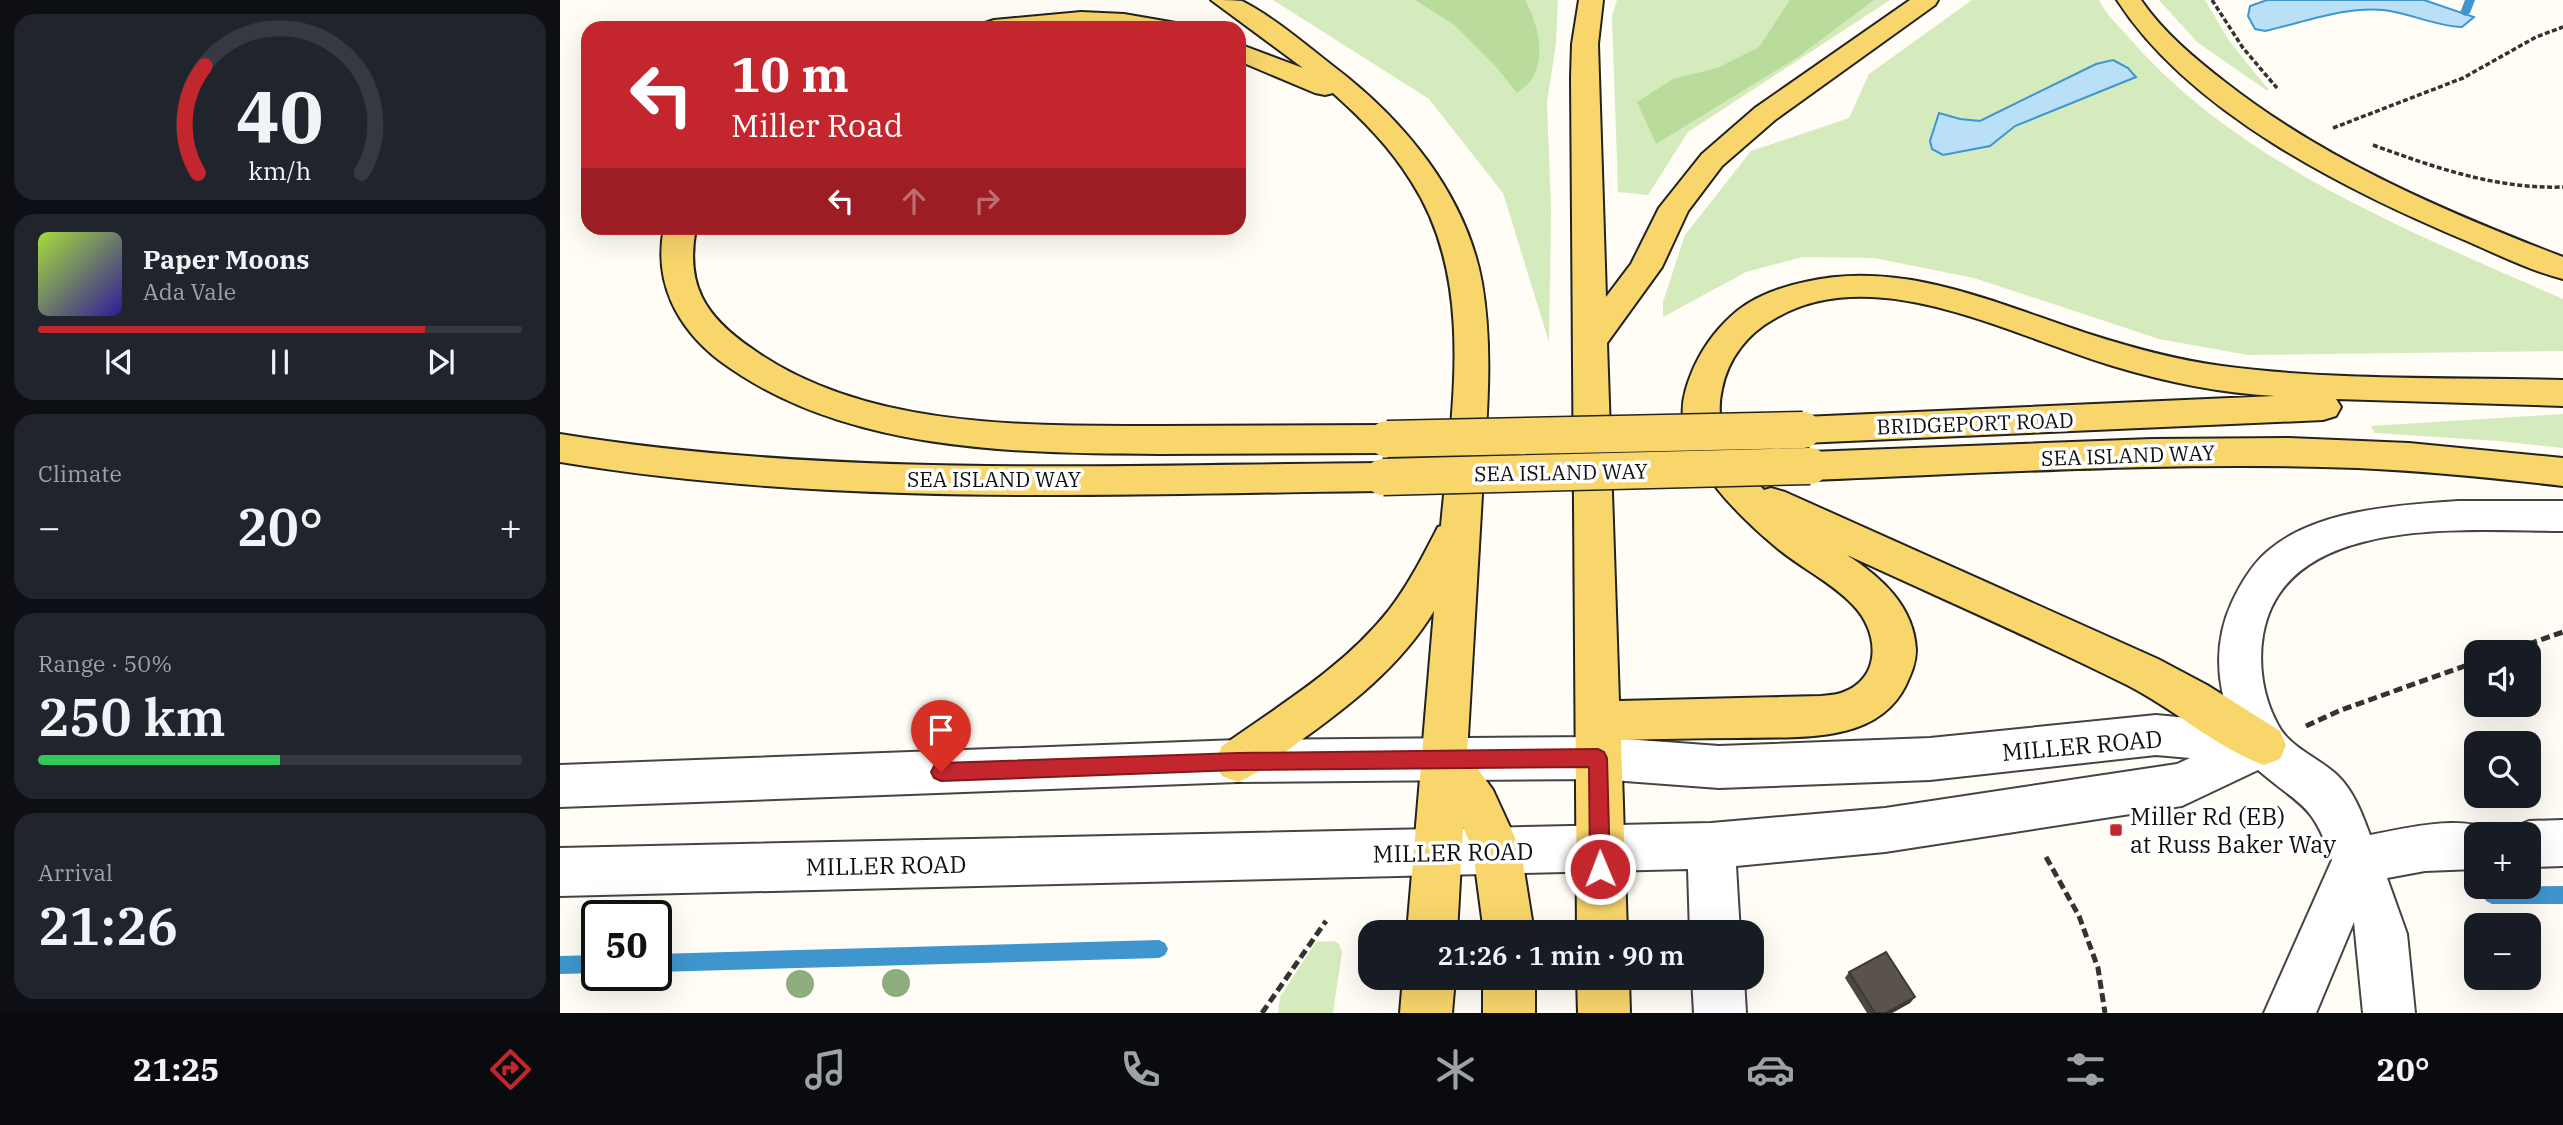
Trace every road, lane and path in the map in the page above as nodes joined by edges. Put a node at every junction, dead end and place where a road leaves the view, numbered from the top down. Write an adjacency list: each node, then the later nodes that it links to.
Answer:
1 (1223, 0): 11 (main road)
2 (1591, 0): 17 (main road)
3 (1926, 0): 17 (main road)
4 (2129, 0): 16 (main road)
5 (2212, 0): 10 (path)
6 (1057, 21): 7 (main road)
7 (1118, 21)
8 (2563, 27): 12 (path)
9 (1246, 55): 11 (main road)
10 (2282, 94)
11 (1360, 101): 22 (main road)
12 (2342, 133)
13 (2367, 142): 14 (path)
14 (2563, 187)
15 (678, 235): 18 (main road, BRIDGEPORT ROAD, bridge)
16 (2563, 269)
17 (1591, 341): 27 (main road)
18 (2563, 393): 21 (main road)
19 (560, 448): 20 (main road, SEA ISLAND WAY, bridge)
20 (2563, 472)
21 (1741, 488): 27 (main road); 28 (main road)
22 (1461, 516): 29 (main road); 30 (main road)
23 (2563, 516): 28 (street)
24 (2563, 632): 25 (path)
25 (2540, 640)
26 (2464, 666): 28 (path)
27 (1597, 739): 28 (street, MILLER ROAD); 29 (street, MILLER ROAD); 36 (main road)
28 (2264, 745): 34 (street, MILLER ROAD); 40 (street)
29 (1445, 760): 30 (street, MILLER ROAD); 37 (main road); 38 (main road)
30 (1238, 761): 31 (street, MILLER ROAD)
31 (560, 786)
32 (2563, 843): 33 (street)
33 (2541, 844)
34 (1712, 846): 36 (street, MILLER ROAD); 45 (street)
35 (2464, 846): 40 (street)
36 (1600, 849): 37 (street, MILLER ROAD); 44 (main road)
37 (1497, 851): 38 (street, MILLER ROAD); 43 (main road)
38 (1437, 852): 41 (street, MILLER ROAD); 42 (main road)
39 (2046, 857): 56 (path)
40 (2356, 861): 57 (street); 58 (street)
41 (560, 872)
42 (1433, 920)
43 (1507, 920)
44 (1601, 920)
45 (1715, 920)
46 (1326, 921): 51 (path)
47 (1428, 990): 52 (main road)
48 (1509, 990): 53 (main road)
49 (1603, 990): 54 (main road)
50 (1719, 990): 55 (street)
51 (1262, 1013)
52 (1426, 1013)
53 (1509, 1013)
54 (1604, 1013)
55 (1720, 1013)
56 (2105, 1013)
57 (2290, 1013)
58 (2389, 1013)

